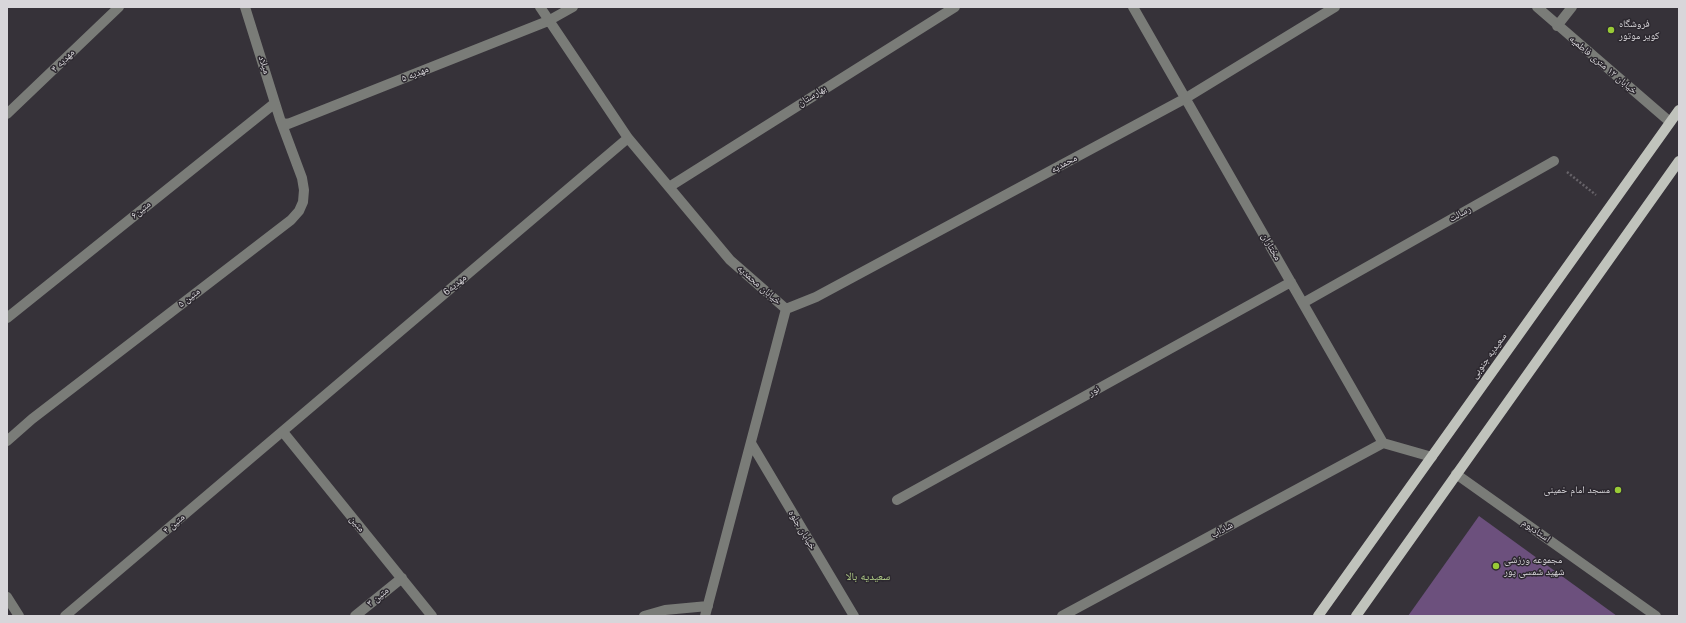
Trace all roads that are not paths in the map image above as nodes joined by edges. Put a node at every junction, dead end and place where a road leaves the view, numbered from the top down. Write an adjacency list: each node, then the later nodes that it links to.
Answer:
1 (119, 7): 15 (street, مهدیه ۴)
2 (245, 7): 13 (street, میلاد)
3 (540, 7): 10 (street, خیابان محمدیه)
4 (573, 7): 10 (street, مهدیه ۵)
5 (956, 7): 21 (street, بهارستان)
6 (1133, 7): 12 (street, مختاران)
7 (1335, 7): 12 (street, محمدیه)
8 (1537, 7): 11 (street, خیابان ۱۲ متری فاطمیه)
9 (1572, 7): 11 (street)
10 (548, 21): 17 (street, مهدیه ۵); 18 (street, خیابان محمدیه)
11 (1557, 26): 16 (street, خیابان ۱۲ متری فاطمیه)
12 (1186, 98): 22 (street, مختاران); 24 (street, محمدیه)
13 (276, 103): 17 (street, میلاد); 25 (street, متین۶)
14 (1679, 110): 16 (main road, سعیدیه جنوبی)
15 (7, 114)
16 (1670, 122): 30 (main road, سعیدیه جنوبی)
17 (282, 124): 27 (street, متین ۵)
18 (628, 138): 21 (street, خیابان محمدیه); 26 (street, مهدیه6)
19 (1679, 161): 31 (main road)
20 (1554, 162): 23 (street, رسالت)
21 (669, 187): 24 (street, خیابان محمدیه)
22 (1291, 282): 23 (street, مختاران); 32 (street, نور)
23 (1303, 303): 29 (street, مختاران)
24 (786, 309): 28 (street, خیابان محمدیه)
25 (7, 318)
26 (283, 432): 33 (street, متین); 37 (street, متین ۴)
27 (7, 441)
28 (751, 443): 35 (street, خیابان محمدیه); 42 (street, خیابان جلوه)
29 (1383, 443): 30 (street); 43 (street, شاداب)
30 (1432, 457): 44 (main road, سعیدیه جنوبی)
31 (1456, 474): 45 (main road); 46 (street, استادیوم)
32 (897, 500)
33 (402, 578): 38 (street, متین ۳); 39 (street, متین)
34 (7, 597): 36 (street)
35 (708, 606): 40 (street); 41 (street, خیابان محمدیه)
36 (19, 616)
37 (65, 616)
38 (355, 616)
39 (432, 616)
40 (644, 616)
41 (705, 616)
42 (854, 616)
43 (1062, 616)
44 (1318, 616)
45 (1356, 616)
46 (1656, 616)

